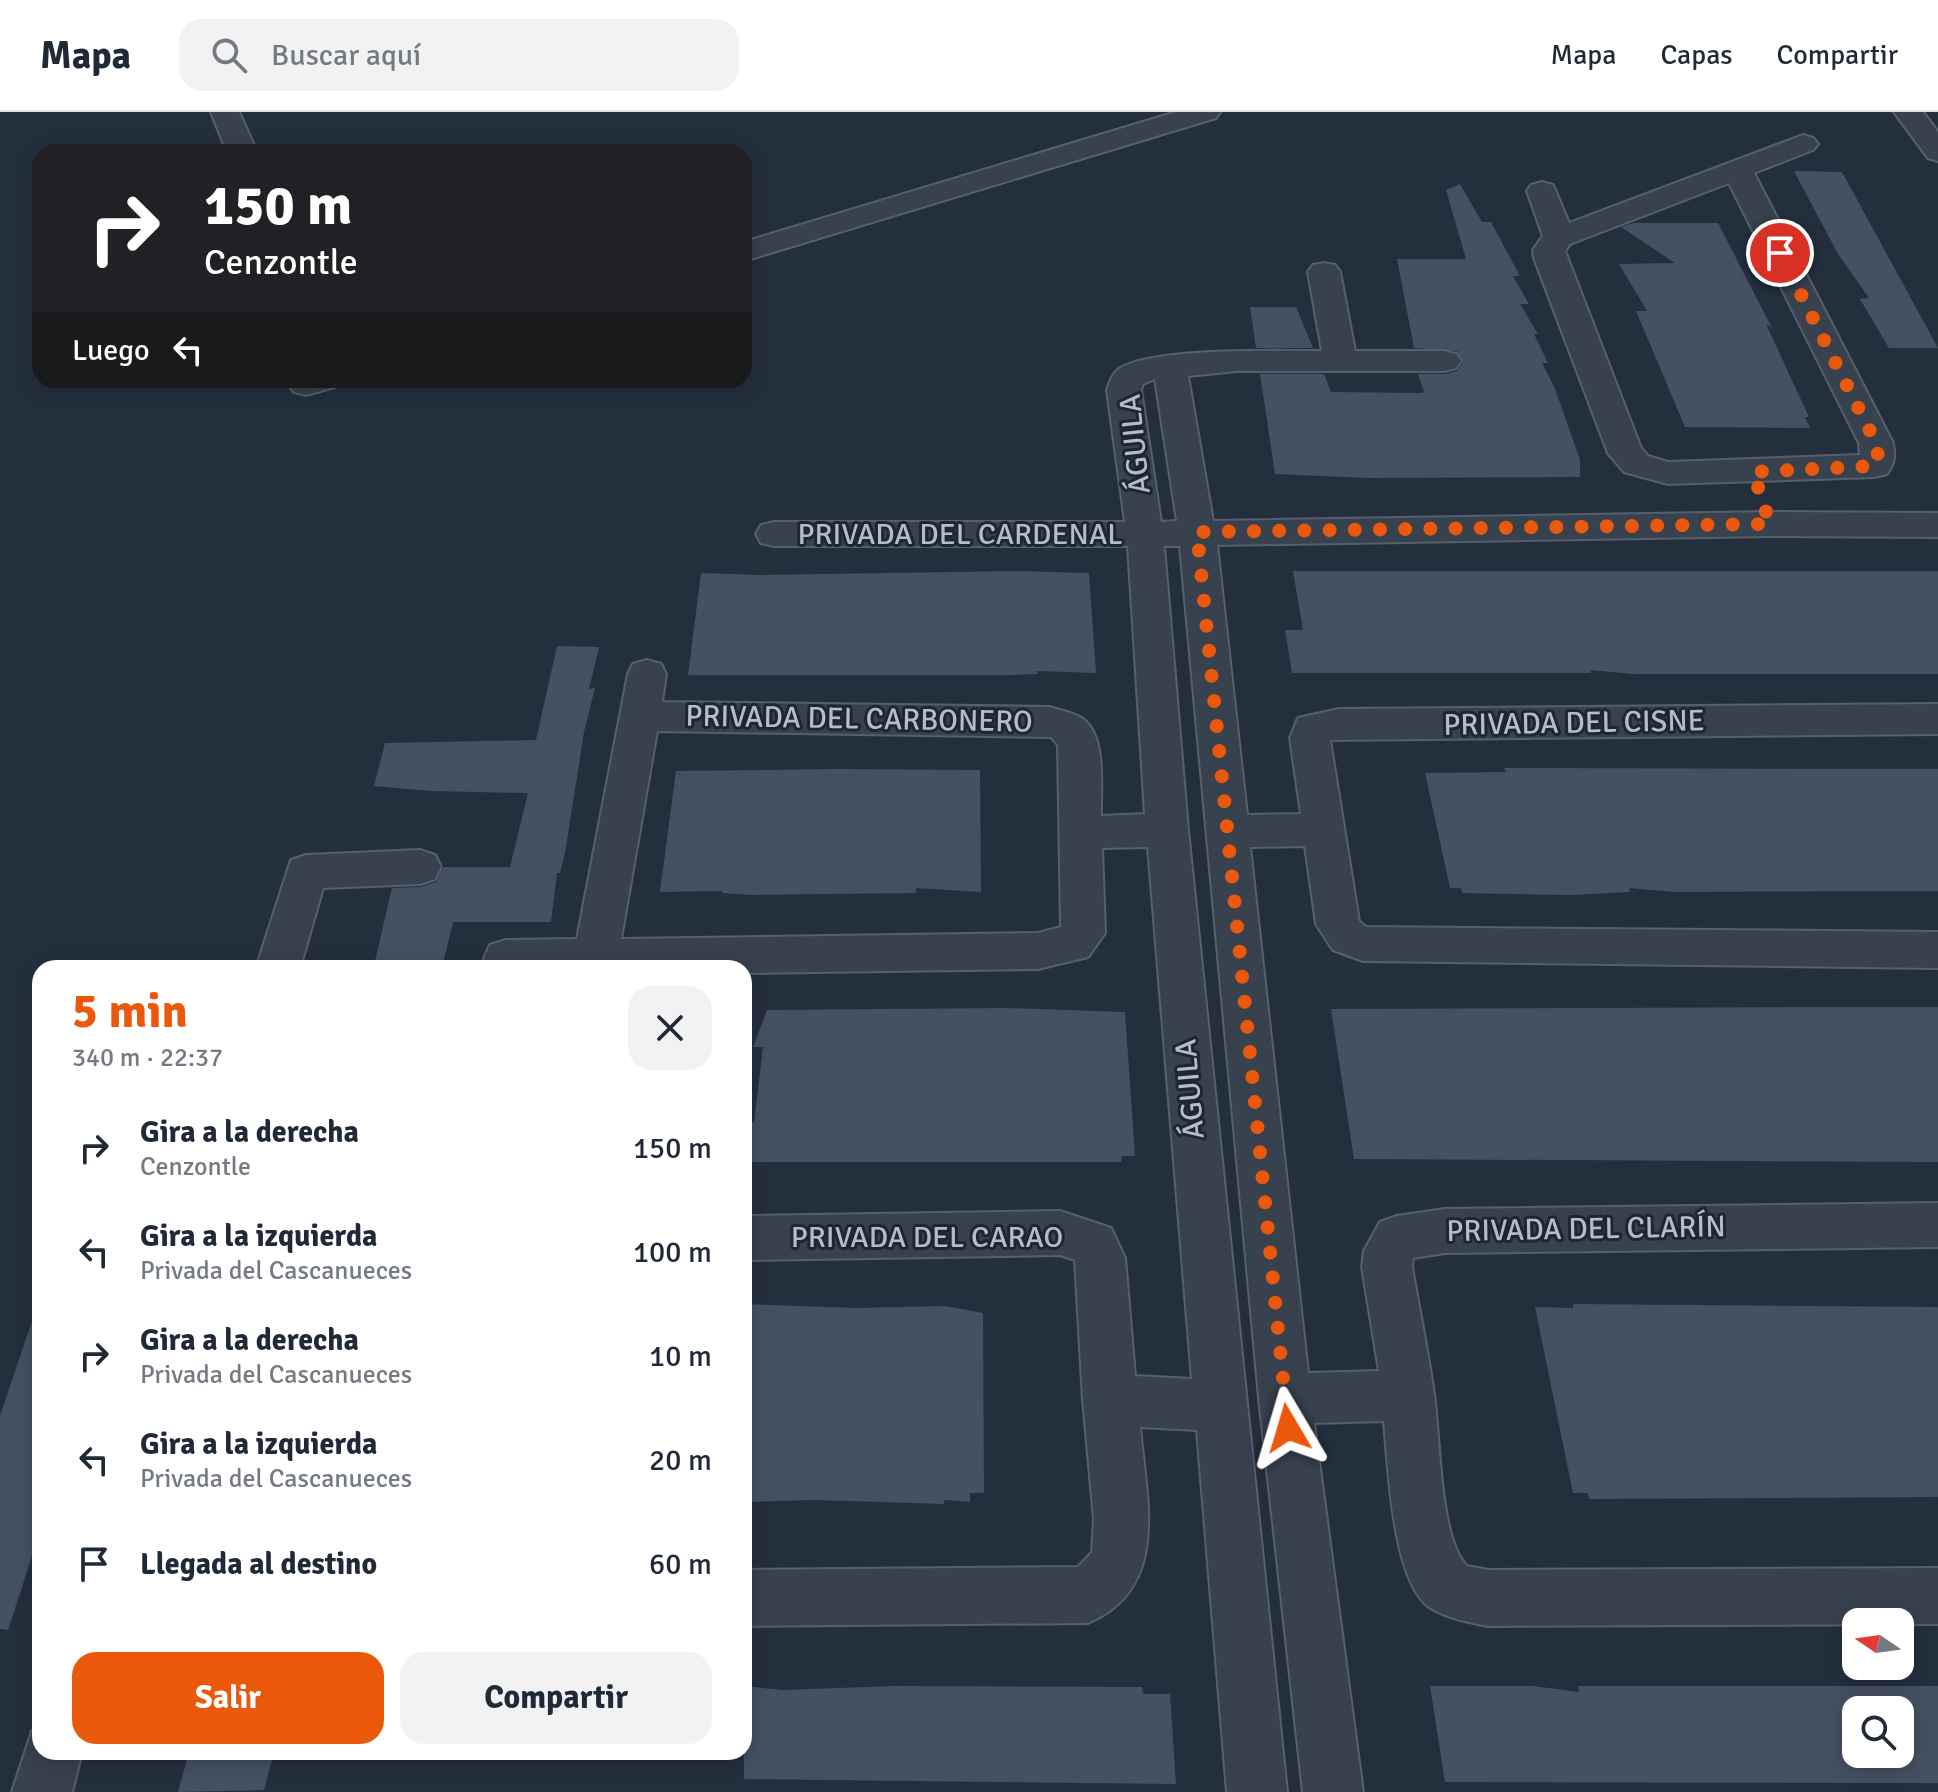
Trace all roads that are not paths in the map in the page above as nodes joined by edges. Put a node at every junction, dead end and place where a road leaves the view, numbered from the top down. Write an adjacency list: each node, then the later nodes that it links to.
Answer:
1 (225, 112): 4 (street)
2 (1206, 112): 10 (street)
3 (1908, 112): 6 (street)
4 (239, 144)
5 (1803, 144): 7 (street)
6 (1938, 152)
7 (1738, 171): 9 (street); 15 (street)
8 (1542, 191): 9 (street)
9 (1559, 237): 15 (street)
10 (752, 250)
11 (1324, 272): 12 (street)
12 (1340, 359): 13 (street); 14 (street)
13 (1444, 361)
14 (1170, 367): 18 (street, ÁGUILA); 20 (street, ÁGUILA)
15 (1753, 472): 16 (street)
16 (1770, 524): 17 (street, PRIVADA DEL CARDENAL); 18 (street, PRIVADA DEL CARDENAL)
17 (1938, 525)
18 (1197, 532): 20 (street, PRIVADA DEL CARDENAL); 27 (street, ÁGUILA)
19 (774, 534): 20 (street, PRIVADA DEL CARDENAL)
20 (1145, 534): 25 (street, ÁGUILA)
21 (647, 674): 22 (street, PRIVADA DEL CARBONERO)
22 (638, 716): 26 (street, PRIVADA DEL CARBONERO); 30 (street, PRIVADA DEL CARBONERO)
23 (1938, 719): 24 (street, PRIVADA DEL CISNE)
24 (1325, 829): 27 (street); 29 (street, PRIVADA DEL CISNE)
25 (1167, 830): 26 (street); 38 (street, ÁGUILA)
26 (1082, 832): 30 (street, PRIVADA DEL CARBONERO)
27 (1226, 832): 36 (street, ÁGUILA)
28 (420, 867): 32 (street)
29 (1938, 950)
30 (596, 956): 31 (street, PRIVADA DEL CARBONERO)
31 (506, 958)
32 (280, 960)
33 (1938, 1225): 35 (street, PRIVADA DEL CLARÍN)
34 (752, 1238): 37 (street, PRIVADA DEL CARAO)
35 (1408, 1396): 36 (street); 39 (street, PRIVADA DEL CLARÍN)
36 (1285, 1398): 44 (street, ÁGUILA)
37 (1109, 1400): 38 (street); 40 (street, PRIVADA DEL CARAO)
38 (1219, 1406): 43 (street, ÁGUILA)
39 (1938, 1596)
40 (752, 1598)
41 (51, 1760): 42 (street)
42 (42, 1792)
43 (1257, 1792)
44 (1333, 1792)

